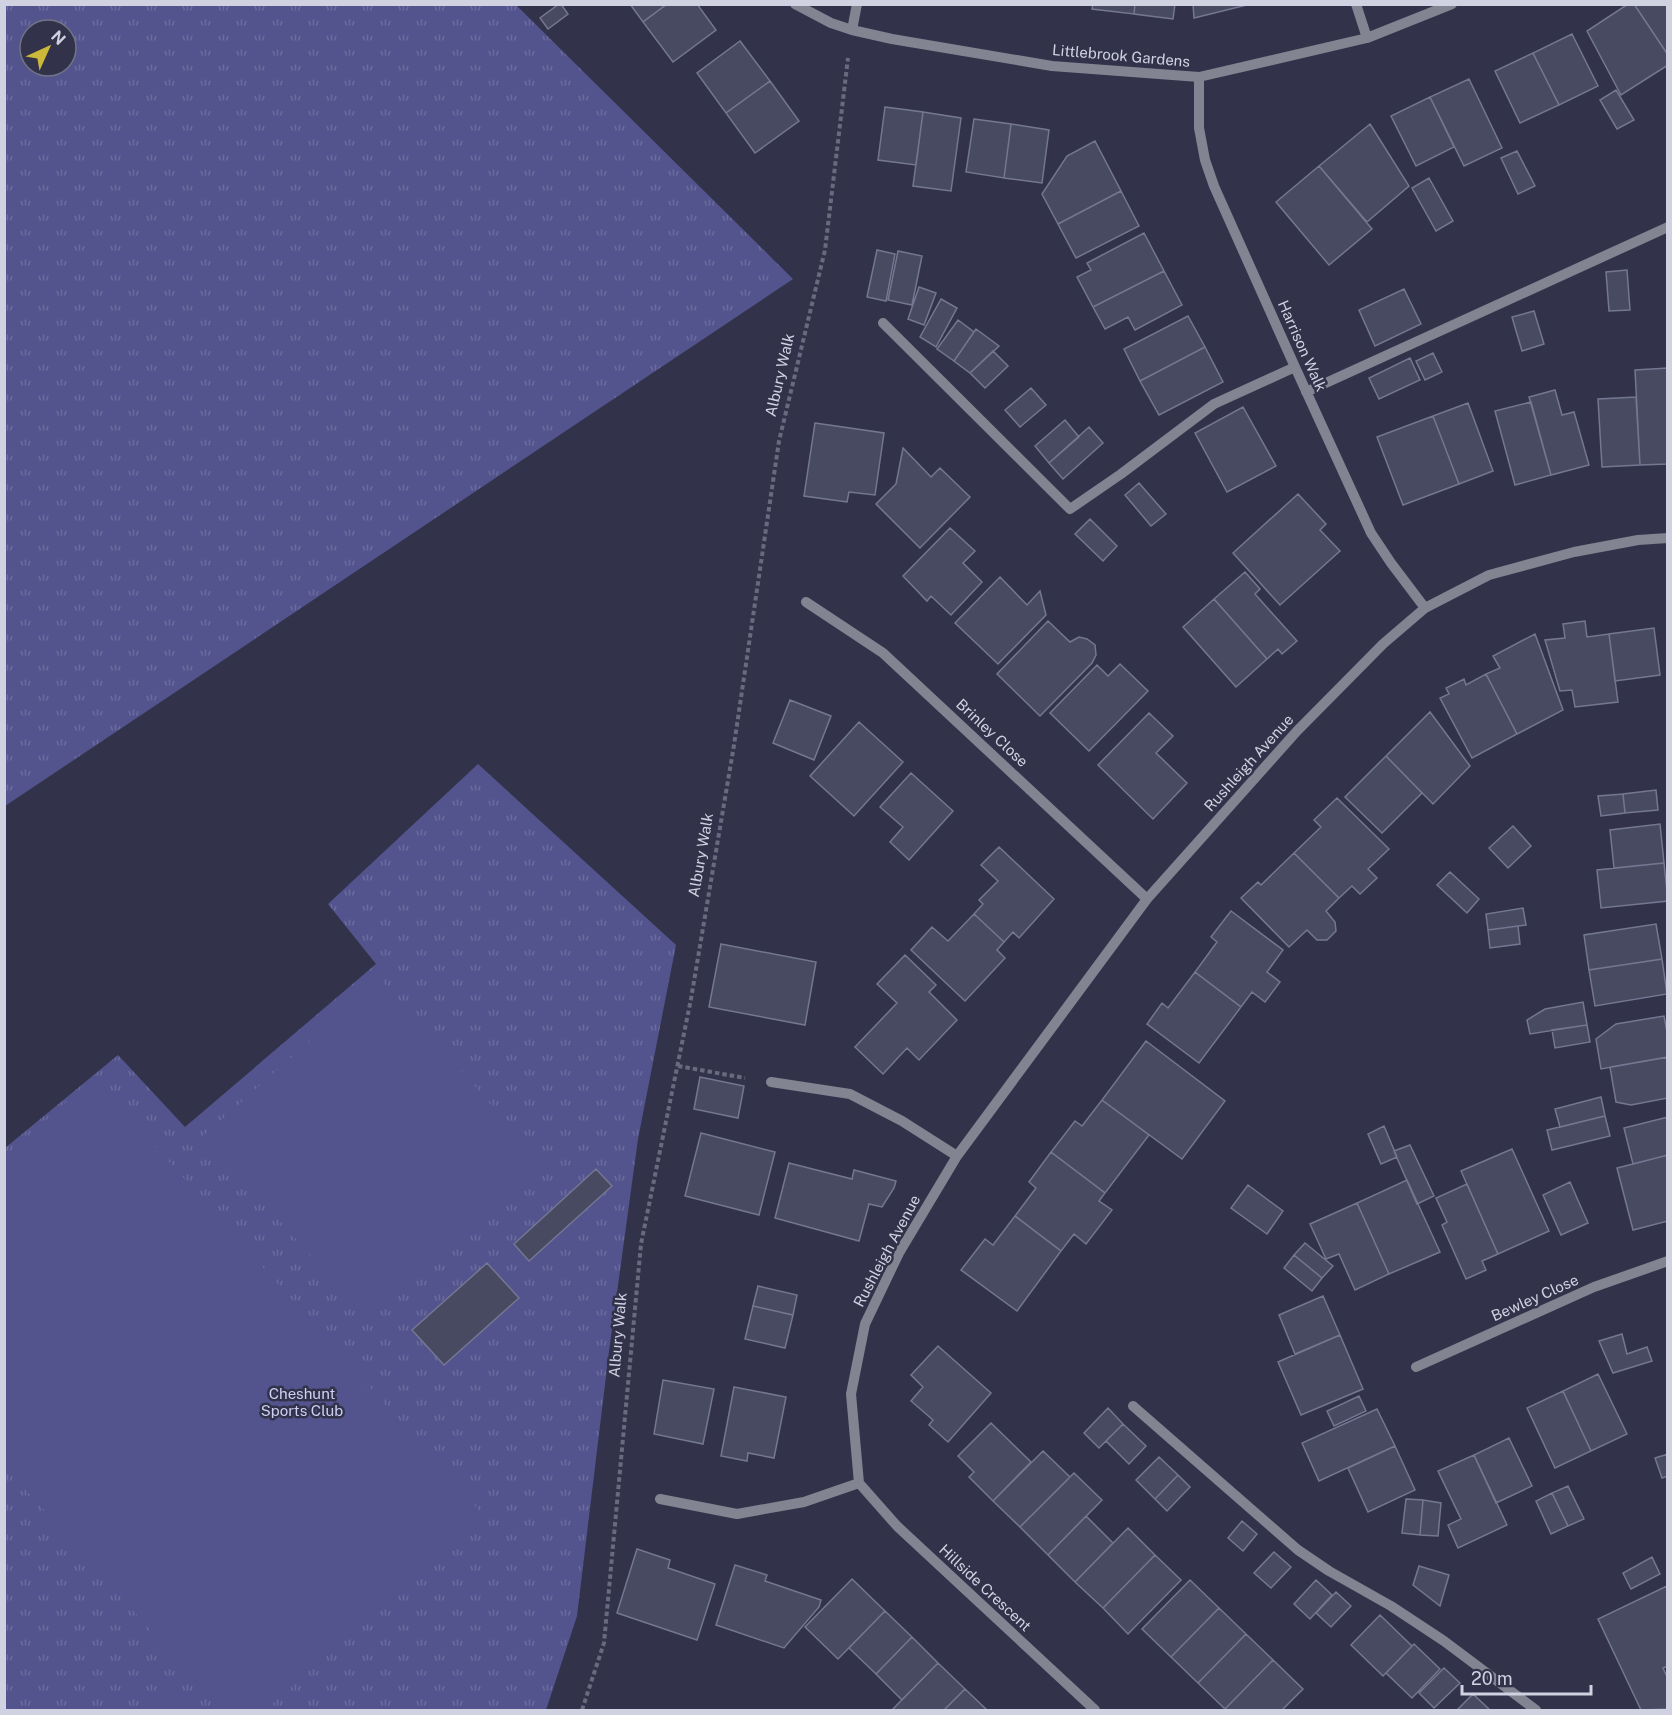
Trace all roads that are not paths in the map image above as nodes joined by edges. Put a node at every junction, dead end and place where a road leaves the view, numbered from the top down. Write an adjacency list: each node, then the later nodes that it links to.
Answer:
1 (795, 4): 5 (street, Littlebrook Gardens)
2 (857, 4): 5 (street)
3 (1356, 4): 6 (street)
4 (1452, 4): 6 (street, Littlebrook Gardens)
5 (852, 30): 7 (street, Littlebrook Gardens)
6 (1367, 38): 7 (street, Littlebrook Gardens)
7 (1199, 77): 10 (street, Harrison Walk)
8 (1668, 227): 11 (street)
9 (883, 323): 10 (street)
10 (1295, 367): 11 (street, Harrison Walk)
11 (1306, 392): 14 (street, Harrison Walk)
12 (1668, 538): 14 (street, Rushleigh Avenue)
13 (806, 602): 15 (street, Brinley Close)
14 (1425, 608): 15 (street, Rushleigh Avenue)
15 (1147, 899): 17 (street, Rushleigh Avenue)
16 (771, 1082): 17 (street)
17 (957, 1156): 21 (street, Rushleigh Avenue)
18 (1668, 1261): 19 (street, Bewley Close)
19 (1416, 1367)
20 (1132, 1406): 24 (street)
21 (859, 1483): 22 (street); 23 (street, Hillside Crescent)
22 (660, 1499)
23 (1095, 1710)
24 (1536, 1710)

